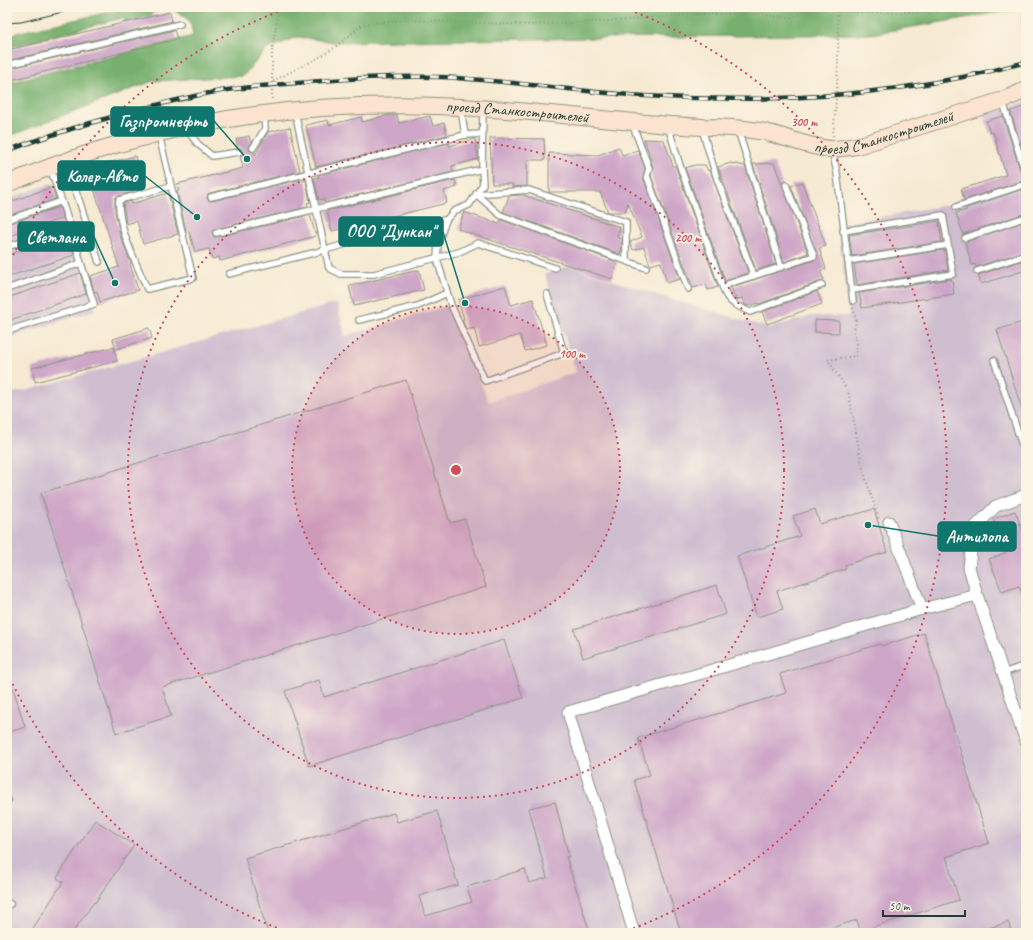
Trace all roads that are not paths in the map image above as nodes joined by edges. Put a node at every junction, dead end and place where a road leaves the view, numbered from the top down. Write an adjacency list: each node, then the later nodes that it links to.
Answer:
1 (180, 24): 2 (lane)
2 (7, 65)
3 (1026, 90): 4 (main road, проезд Станкостроителей)
4 (1003, 100): 18 (main road, проезд Станкостроителей); 23 (lane)
5 (460, 107): 6 (main road, проезд Станкостроителей); 7 (main road, проезд Станкостроителей); 16 (lane)
6 (483, 108): 9 (main road, проезд Станкостроителей); 15 (lane)
7 (294, 110): 8 (main road, проезд Станкостроителей); 22 (lane)
8 (268, 113): 12 (main road, проезд Станкостроителей); 17 (lane)
9 (632, 123): 10 (main road, проезд Станкостроителей); 57 (lane)
10 (668, 126): 11 (main road, проезд Станкостроителей); 58 (lane)
11 (702, 127): 13 (main road, проезд Станкостроителей); 54 (lane)
12 (184, 128): 14 (main road, проезд Станкостроителей); 19 (lane)
13 (737, 128): 18 (main road, проезд Станкостроителей); 49 (lane)
14 (159, 133): 20 (main road, проезд Станкостроителей); 27 (lane)
15 (482, 134): 16 (lane); 21 (lane)
16 (465, 135): 22 (lane)
17 (253, 148)
18 (832, 149): 37 (lane)
19 (239, 152)
20 (56, 164): 24 (main road, проезд Станкостроителей); 30 (lane); 47 (lane)
21 (482, 169): 28 (lane); 32 (lane)
22 (308, 173): 29 (lane); 32 (lane)
23 (1026, 175)
24 (7, 184)
25 (1026, 184): 31 (lane)
26 (786, 185): 49 (lane)
27 (171, 186): 27 (lane)
28 (476, 194): 35 (lane); 45 (lane); 45 (lane)
29 (211, 197)
30 (62, 201): 34 (lane); 36 (lane)
31 (956, 207)
32 (316, 208): 38 (lane); 42 (lane)
33 (1026, 218): 39 (lane)
34 (7, 220)
35 (446, 220): 42 (lane); 44 (lane)
36 (70, 226): 41 (lane); 48 (lane)
37 (843, 231): 40 (lane); 46 (lane)
38 (216, 233)
39 (965, 238)
40 (948, 244): 46 (lane); 59 (lane)
41 (7, 247)
42 (325, 250): 44 (lane); 53 (lane)
43 (1026, 254): 52 (lane)
44 (437, 259): 50 (lane); 60 (lane)
45 (626, 261): 51 (lane)
46 (848, 261): 59 (lane)
47 (98, 262)
48 (81, 264): 56 (lane); 64 (lane)
49 (781, 267): 54 (lane)
50 (555, 268)
51 (646, 268)
52 (977, 271)
53 (229, 274)
54 (754, 276): 58 (lane)
55 (822, 285): 58 (lane)
56 (7, 289)
57 (688, 289)
58 (724, 290)
59 (852, 290): 62 (lane)
60 (447, 293): 61 (lane); 63 (lane)
61 (547, 294)
62 (853, 301)
63 (359, 320)
64 (7, 331)
65 (994, 360): 66 (lane)
66 (1026, 456)
67 (1026, 495): 69 (street)
68 (889, 522): 70 (street)
69 (978, 595): 70 (street); 72 (street)
70 (922, 609): 74 (street)
71 (1026, 665): 72 (lane)
72 (1003, 673): 73 (street)
73 (1026, 742)
74 (634, 933)

